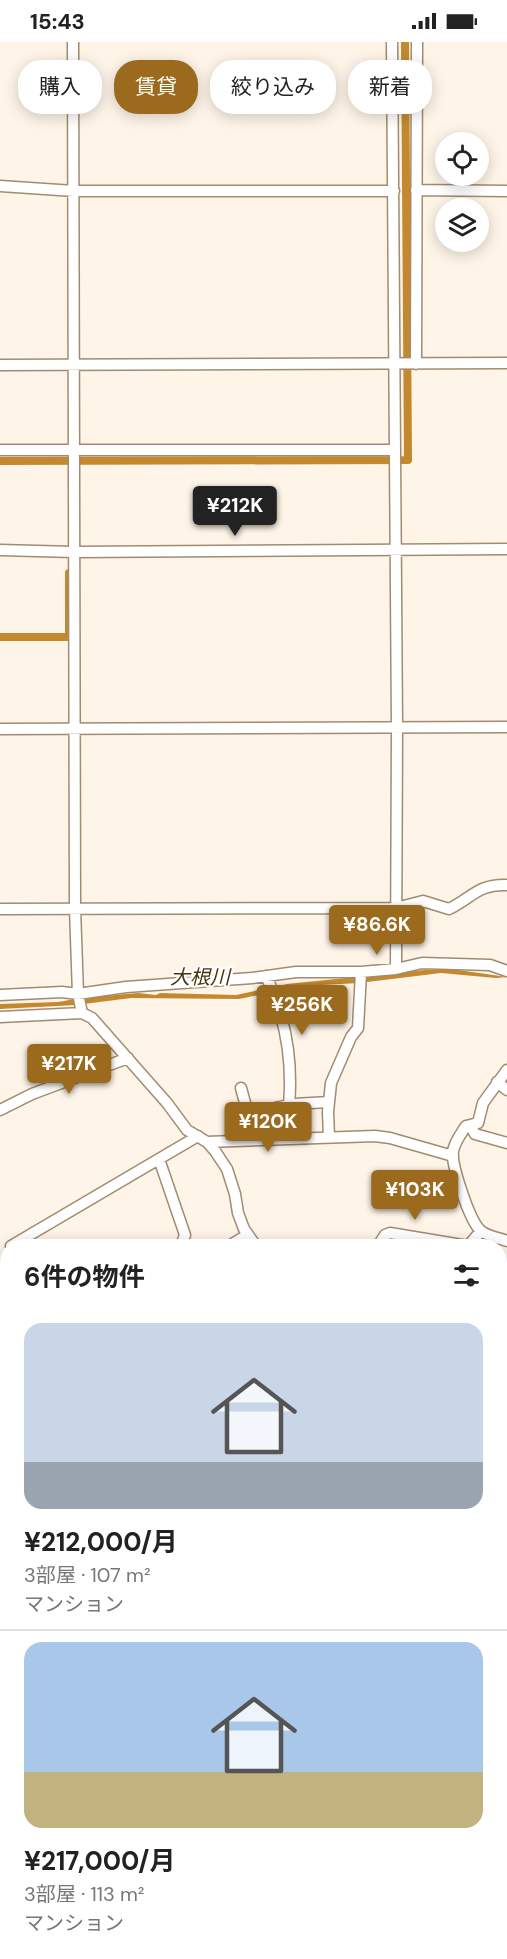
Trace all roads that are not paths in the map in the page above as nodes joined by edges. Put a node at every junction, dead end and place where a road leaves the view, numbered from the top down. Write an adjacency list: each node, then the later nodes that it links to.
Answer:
1 (73, 42): 7 (street)
2 (392, 42): 8 (street)
3 (417, 42): 5 (street)
4 (0, 186): 7 (street)
5 (416, 190): 6 (street); 11 (street)
6 (507, 190)
7 (74, 191): 8 (street); 13 (street)
8 (394, 191): 10 (street)
9 (507, 363): 11 (street)
10 (396, 364): 11 (street); 13 (street); 16 (street)
11 (416, 364)
12 (0, 365): 13 (street)
13 (74, 365): 15 (street)
14 (0, 450): 15 (street)
15 (74, 450): 16 (street); 20 (street)
16 (396, 450): 19 (street)
17 (507, 549): 19 (street)
18 (0, 550): 20 (street)
19 (395, 550): 20 (street); 21 (street)
20 (74, 552): 24 (street)
21 (397, 727): 22 (street); 24 (street); 26 (street)
22 (507, 727)
23 (0, 729): 24 (street)
24 (74, 729): 28 (street)
25 (507, 885): 26 (street)
26 (396, 908): 28 (street); 29 (street)
27 (0, 909): 28 (street)
28 (75, 909): 33 (street)
29 (396, 969): 30 (street); 31 (street)
30 (507, 971)
31 (361, 973): 32 (street); 42 (street)
32 (266, 976): 33 (street); 43 (street)
33 (78, 994): 34 (street); 35 (street)
34 (0, 995)
35 (82, 1012): 36 (street); 37 (street)
36 (0, 1017)
37 (128, 1058): 44 (street); 48 (street)
38 (507, 1070): 39 (street)
39 (497, 1082): 41 (street); 46 (street)
40 (241, 1088): 45 (street)
41 (507, 1090)
42 (329, 1102): 43 (street); 47 (street)
43 (289, 1105): 45 (street)
44 (0, 1110)
45 (265, 1110): 49 (street)
46 (470, 1125): 50 (street); 51 (street)
47 (329, 1137): 49 (street); 51 (street)
48 (203, 1139): 49 (street); 52 (street); 54 (street)
49 (263, 1139)
50 (507, 1143)
51 (453, 1156): 53 (street)
52 (159, 1159): 55 (street); 56 (street)
53 (481, 1231): 61 (street); 62 (street)
54 (247, 1235): 57 (street); 58 (street)
55 (23, 1239)
56 (183, 1239)
57 (240, 1239)
58 (250, 1239)
59 (382, 1239): 60 (street)
60 (426, 1239)
61 (474, 1239)
62 (502, 1239)

